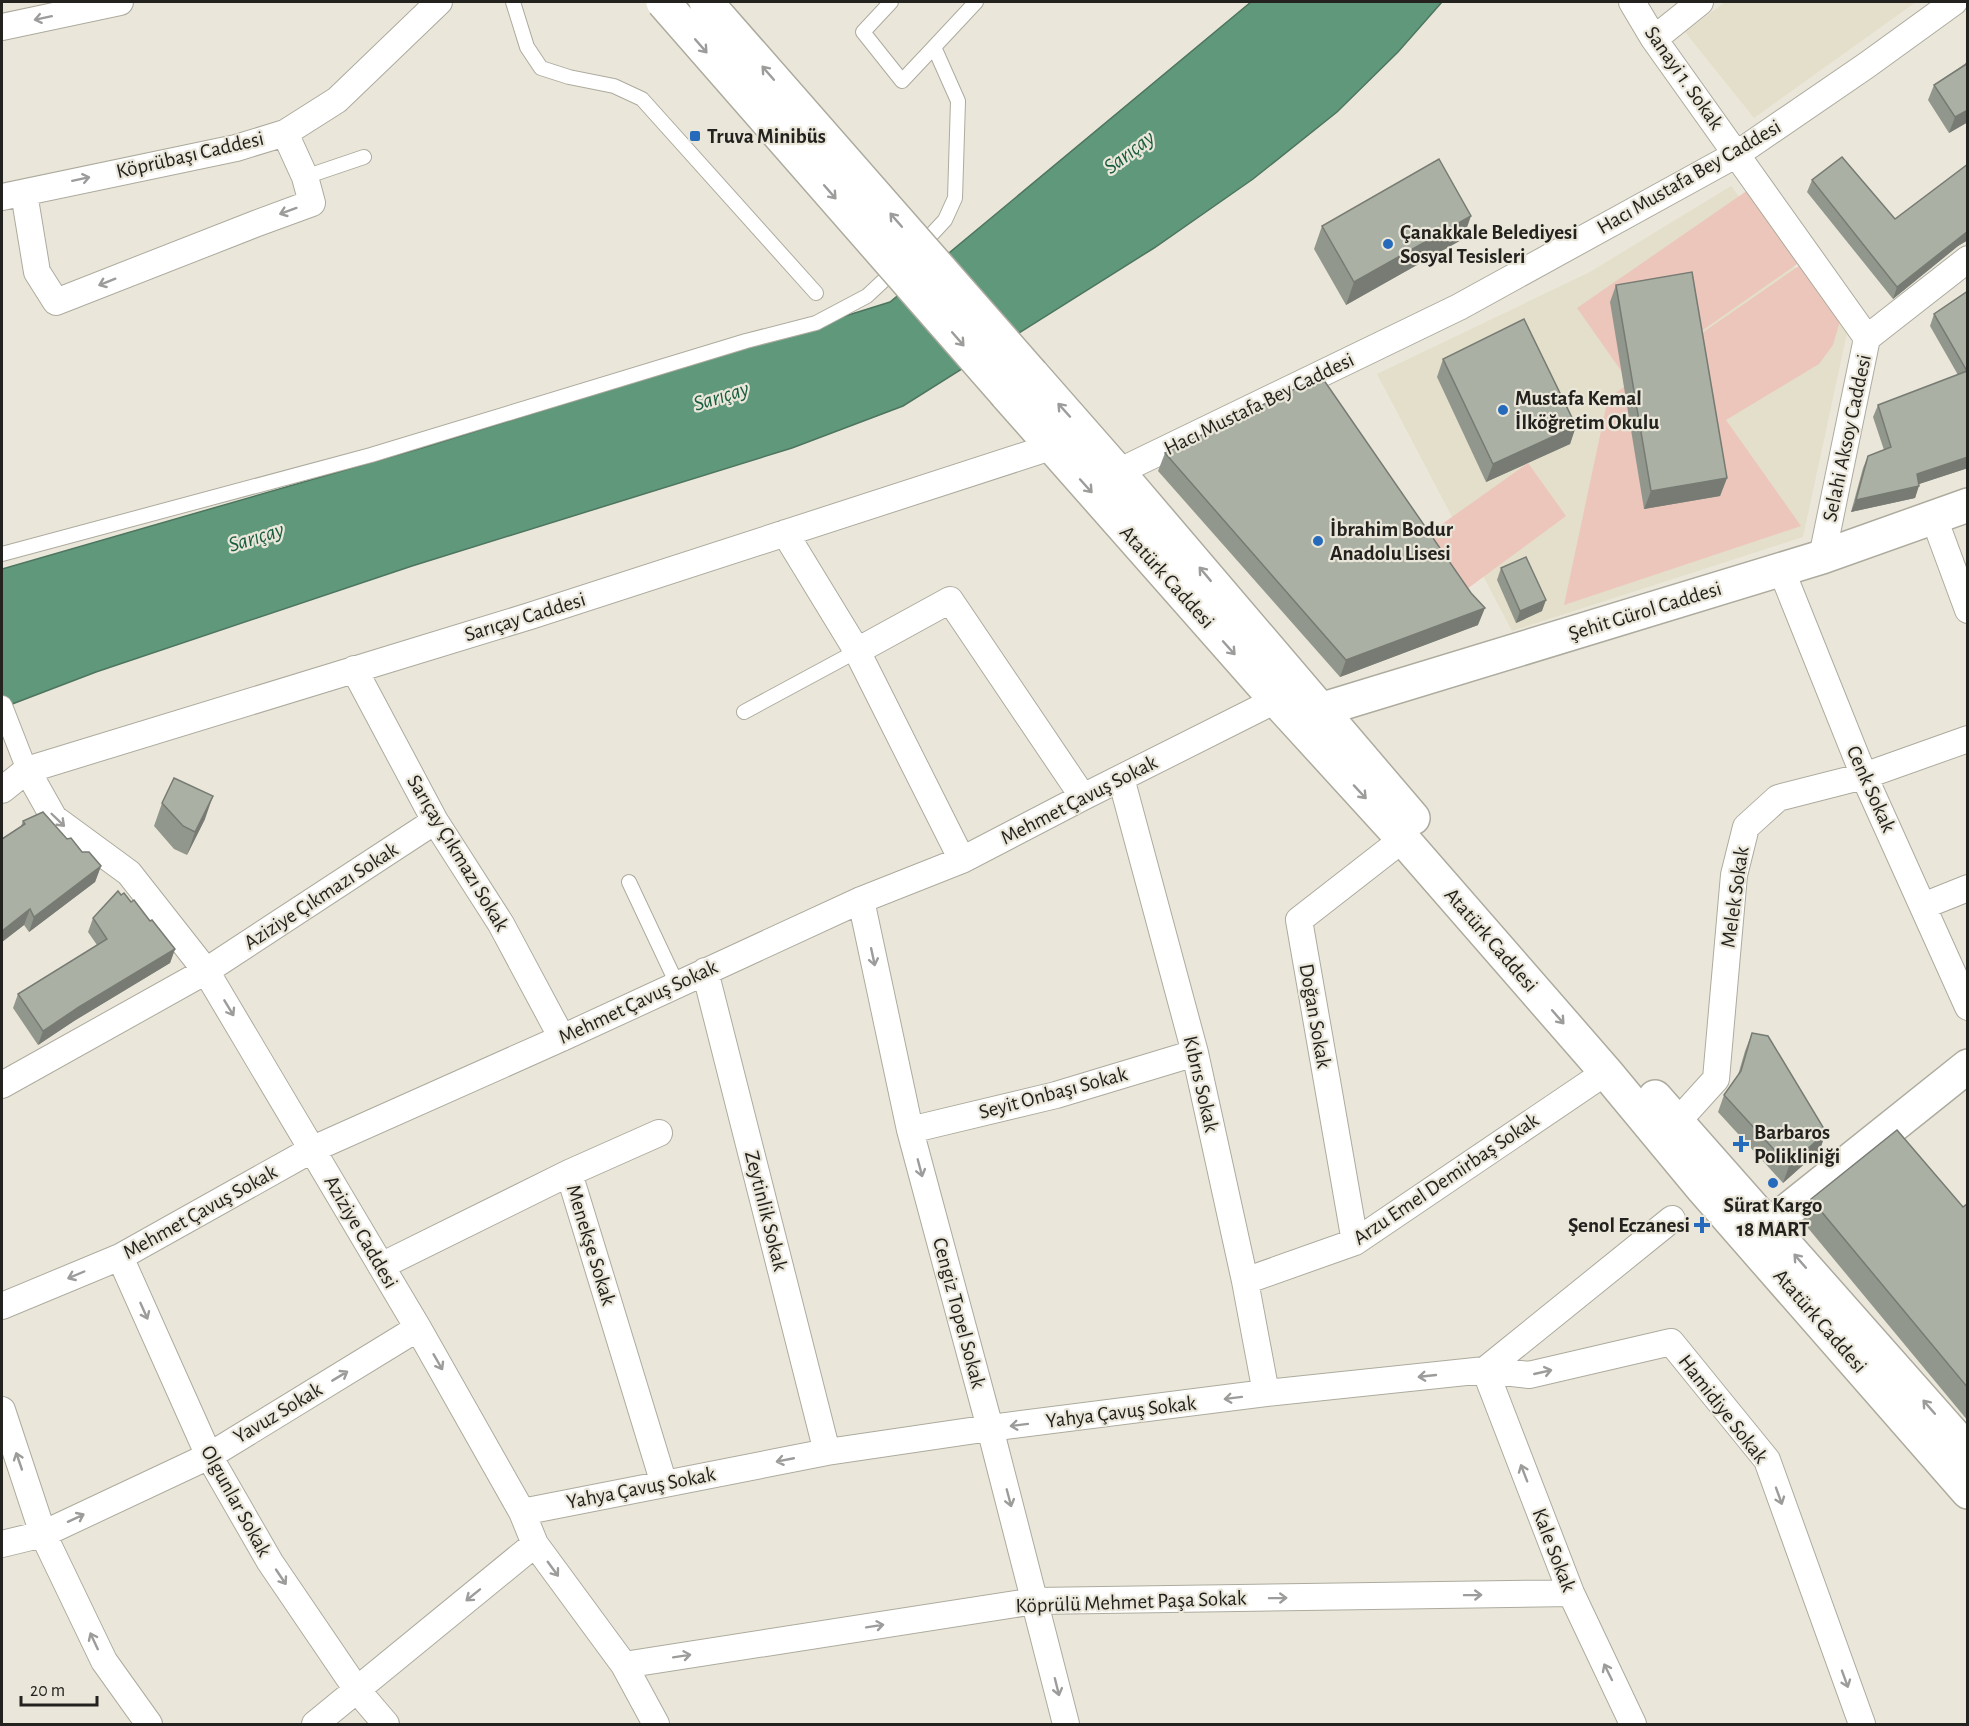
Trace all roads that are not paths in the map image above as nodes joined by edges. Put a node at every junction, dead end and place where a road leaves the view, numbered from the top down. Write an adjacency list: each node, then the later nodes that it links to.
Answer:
1 (120, 2): 11 (street, one-way to 11)
2 (439, 2): 14 (street, Köprübaşı Caddesi)
3 (513, 2): 20 (lane)
4 (663, 2): 22 (main road, Atatürk Caddesi, one-way to 22, bridge)
5 (706, 2): 23 (main road, Atatürk Caddesi, one-way to 5, bridge)
6 (891, 2): 13 (lane)
7 (976, 2): 13 (lane)
8 (1632, 2): 12 (street, Sanayi 1. Sokak)
9 (1700, 2): 12 (street)
10 (1954, 2): 15 (street, Hacı Mustafa Bey Caddesi)
11 (2, 27)
12 (1654, 39): 15 (street, Sanayi 1. Sokak)
13 (934, 47): 27 (lane)
14 (285, 133): 17 (street); 18 (street, Köprübaşı Caddesi, one-way to 14)
15 (1737, 154): 21 (street, Sanayi 1. Sokak); 23 (street, Hacı Mustafa Bey Caddesi)
16 (364, 157): 17 (lane)
17 (305, 177): 18 (street, one-way to 18)
18 (13, 195)
19 (1968, 258): 21 (street, Selahi Aksoy Caddesi)
20 (816, 293)
21 (1867, 338): 28 (street, Selahi Aksoy Caddesi)
22 (1051, 447): 26 (street, Sarıçay Caddesi); 33 (main road, Atatürk Caddesi, one-way to 33)
23 (1118, 472): 35 (main road, Atatürk Caddesi, one-way to 23)
24 (1968, 504): 25 (main road, Şehit Gürol Caddesi)
25 (1934, 518): 28 (main road, Şehit Gürol Caddesi); 30 (street)
26 (784, 533): 31 (street); 32 (street, Sarıçay Caddesi)
27 (2, 554)
28 (1822, 557): 29 (main road, Şehit Gürol Caddesi)
29 (1781, 569): 35 (main road, Şehit Gürol Caddesi); 39 (street, Cenk Sokak)
30 (1968, 610)
31 (857, 651): 36 (lane); 42 (street); 45 (street)
32 (354, 669): 38 (street, Sarıçay Caddesi); 43 (street, Sarıçay Çıkmazı Sokak)
33 (1276, 700): 35 (street); 40 (street, Mehmet Çavuş Sokak); 44 (main road, Atatürk Caddesi, one-way to 44)
34 (2, 706): 38 (street)
35 (1320, 710): 59 (main road, Atatürk Caddesi)
36 (744, 712)
37 (1968, 739): 39 (street, Melek Sokak)
38 (27, 770): 41 (street, Sarıçay Caddesi); 50 (street, Aziziye Caddesi, one-way to 50)
39 (1864, 776): 49 (street, Cenk Sokak); 59 (street, Melek Sokak)
40 (1121, 778): 42 (street, Mehmet Çavuş Sokak); 55 (street, Kıbrıs Sokak)
41 (2, 790)
42 (1083, 797): 45 (street, Mehmet Çavuş Sokak)
43 (435, 821): 50 (street, Aziziye Çıkmazı Sokak); 54 (street, Sarıçay Çıkmazı Sokak)
44 (1403, 839): 56 (main road, Atatürk Caddesi, one-way to 56); 66 (street, Doğan Sokak)
45 (962, 860): 48 (street, Mehmet Çavuş Sokak)
46 (629, 882): 52 (lane)
47 (1968, 888): 49 (street)
48 (861, 900): 51 (street, Mehmet Çavuş Sokak); 60 (street, Cengiz Topel Sokak, one-way to 60)
49 (1923, 906): 53 (street, Cenk Sokak)
50 (206, 971): 58 (street, Aziziye Çıkmazı Sokak); 62 (street, Aziziye Caddesi, one-way to 62)
51 (705, 971): 52 (street, Mehmet Çavuş Sokak); 77 (street, Zeytinlik Sokak)
52 (677, 984): 54 (street, Mehmet Çavuş Sokak)
53 (1968, 1007)
54 (562, 1038): 62 (street, Mehmet Çavuş Sokak)
55 (1195, 1053): 60 (street, Seyit Onbaşı Sokak); 69 (street, Kıbrıs Sokak)
56 (1606, 1072): 66 (street, Arzu Emel Demirbaş Sokak); 80 (main road, Atatürk Caddesi)
57 (1964, 1076): 65 (main road)
58 (2, 1085)
59 (1677, 1122): 65 (main road, Atatürk Caddesi)
60 (910, 1130): 75 (street, Cengiz Topel Sokak, one-way to 75)
61 (659, 1133): 63 (street)
62 (313, 1149): 67 (street, Mehmet Çavuş Sokak); 68 (street, Aziziye Caddesi)
63 (570, 1173): 68 (street, Menekşe Sokak); 79 (street, Menekşe Sokak)
64 (1672, 1219): 72 (street)
65 (1769, 1225): 76 (main road, Atatürk Caddesi, one-way to 65)
66 (1355, 1242): 69 (street, Arzu Emel Demirbaş Sokak)
67 (120, 1257): 70 (street, Mehmet Çavuş Sokak, one-way to 70); 78 (street, Olgunlar Sokak, one-way to 78)
68 (381, 1266): 71 (street, Aziziye Caddesi)
69 (1245, 1281): 73 (street, Kıbrıs Sokak)
70 (2, 1306)
71 (418, 1328): 78 (street, Yavuz Sokak, one-way to 71); 81 (street, Aziziye Caddesi, one-way to 81)
72 (1485, 1370): 73 (street, Yahya Çavuş Sokak, one-way to 73); 85 (street, Kale Sokak, one-way to 72); 95 (street, Hamidiye Sokak, one-way to 95)
73 (1266, 1393): 75 (street, Yahya Çavuş Sokak, one-way to 75)
74 (2, 1410): 82 (street, one-way to 74)
75 (990, 1428): 77 (street, Yahya Çavuş Sokak); 86 (street, Cengiz Topel Sokak, one-way to 86)
76 (1968, 1451)
77 (826, 1452): 79 (street, Yahya Çavuş Sokak, one-way to 79)
78 (209, 1456): 82 (street, Yavuz Sokak, one-way to 78); 88 (street, Olgunlar Sokak, one-way to 88)
79 (663, 1484): 81 (street, Yahya Çavuş Sokak)
80 (1968, 1492)
81 (522, 1512): 84 (street, Aziziye Caddesi)
82 (43, 1534): 83 (street, Yavuz Sokak); 89 (street, one-way to 82)
83 (2, 1544)
84 (535, 1544): 87 (street, Aziziye Caddesi, one-way to 87); 88 (street, one-way to 88)
85 (1571, 1593): 86 (street, Köprülü Mehmet Paşa Sokak, one-way to 85); 94 (street, Kale Sokak, one-way to 85)
86 (1035, 1601): 87 (street, Köprülü Mehmet Paşa Sokak, one-way to 86); 93 (street, Cengiz Topel Sokak, one-way to 93)
87 (624, 1665): 92 (street, Aziziye Caddesi)
88 (357, 1690): 90 (street); 91 (street, Olgunlar Sokak)
89 (149, 1725)
90 (315, 1725)
91 (386, 1725)
92 (656, 1725)
93 (1066, 1725)
94 (1633, 1725)
95 (1862, 1725)

